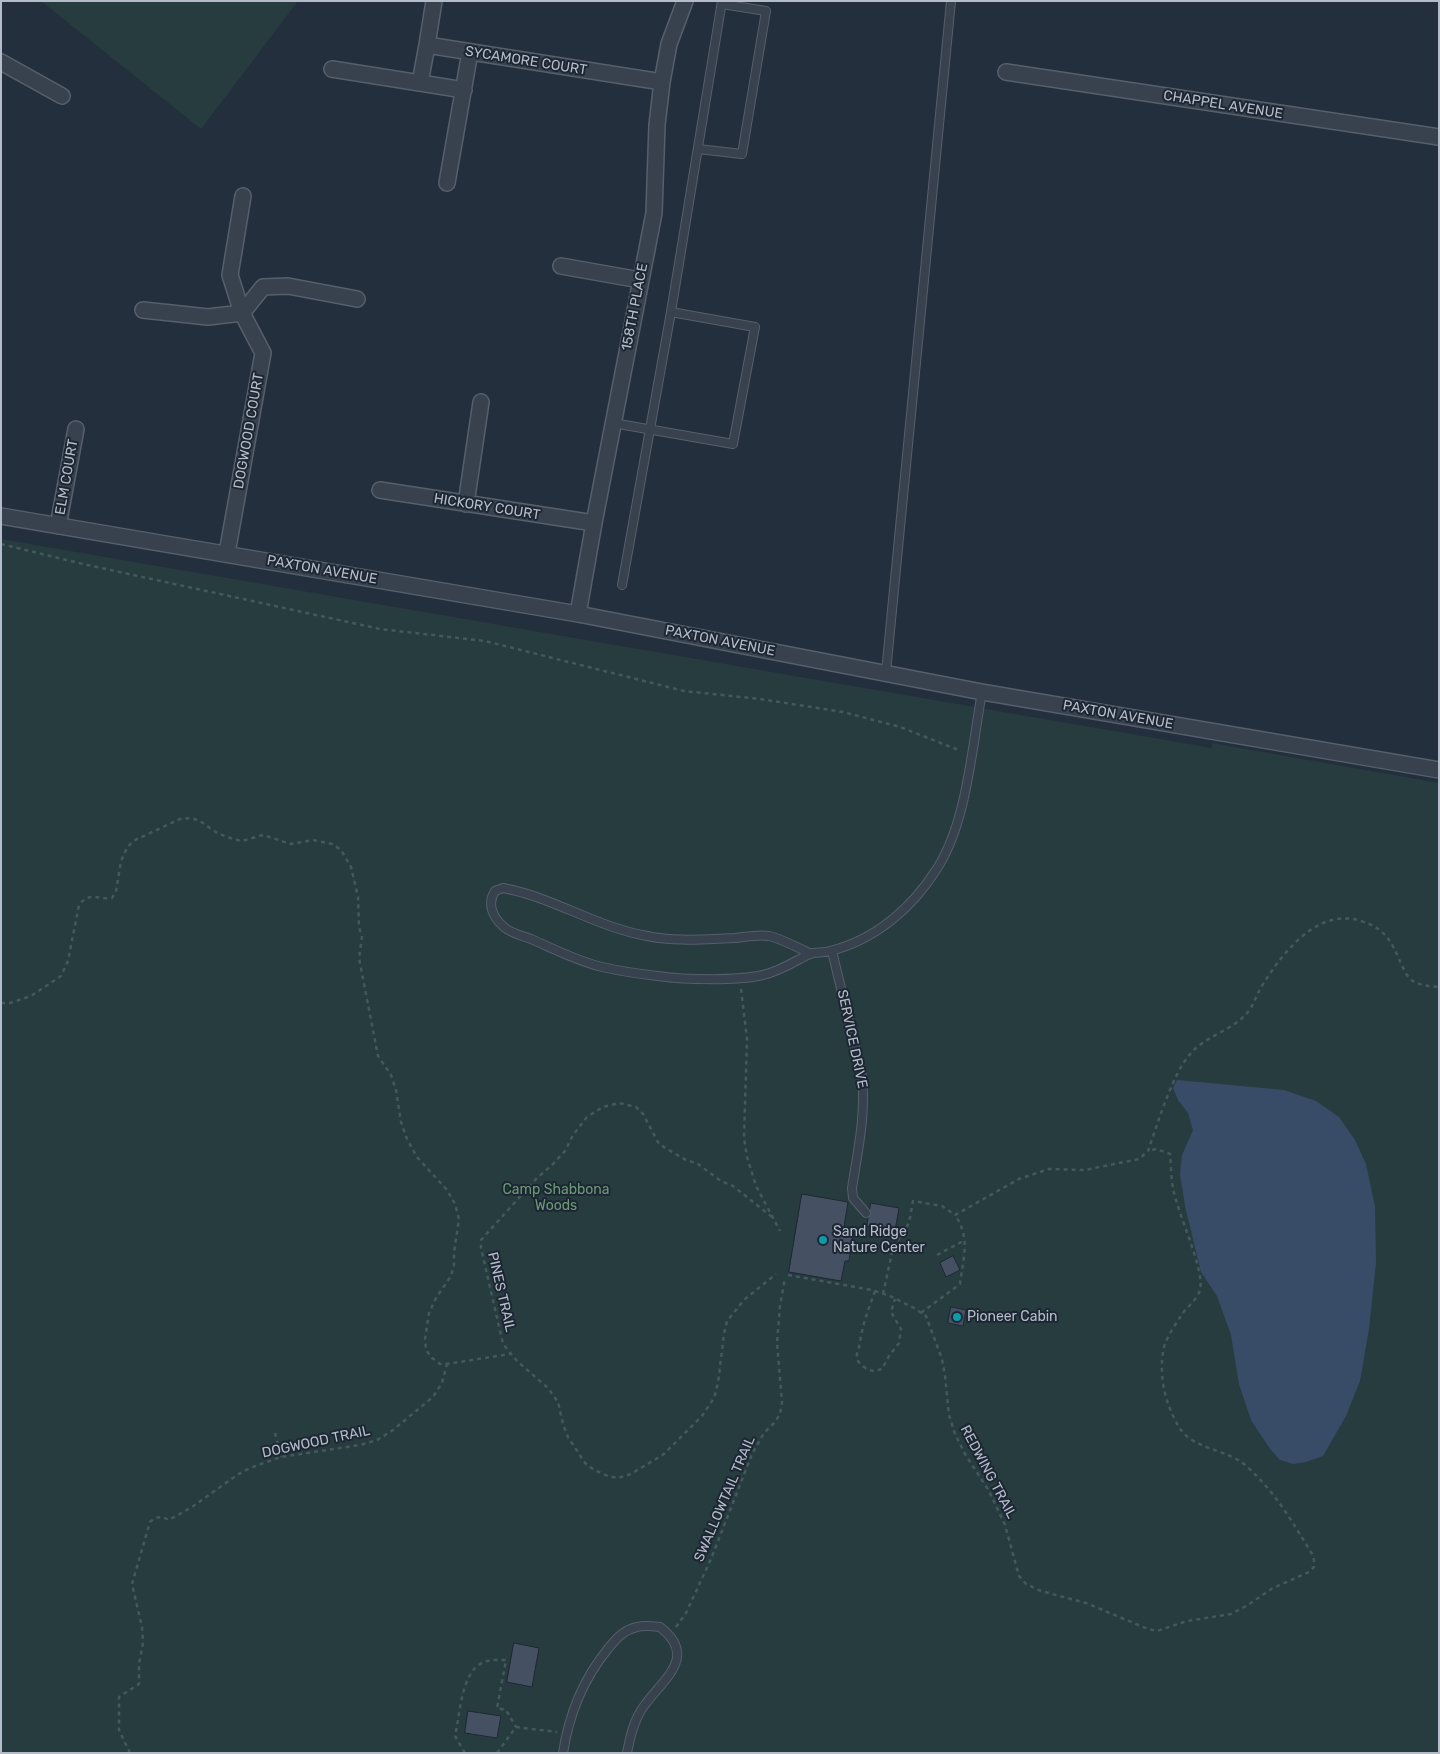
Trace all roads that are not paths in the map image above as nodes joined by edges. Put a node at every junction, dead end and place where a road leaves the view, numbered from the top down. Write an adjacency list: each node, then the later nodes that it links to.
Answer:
1 (434, 1): 5 (street)
2 (685, 1): 10 (street, 158TH PLACE)
3 (951, 1): 36 (lane)
4 (722, 2): 15 (lane); 15 (lane)
5 (427, 46): 6 (street, SYCAMORE COURT); 11 (street)
6 (470, 52): 10 (street, SYCAMORE COURT); 12 (street)
7 (1, 62): 13 (street)
8 (332, 69): 11 (street)
9 (1006, 72): 14 (street, CHAPPEL AVENUE)
10 (662, 82): 19 (street, 158TH PLACE)
11 (420, 83): 12 (street)
12 (464, 90): 16 (street)
13 (62, 96)
14 (1439, 137)
15 (698, 150): 22 (lane)
16 (448, 183)
17 (243, 196): 23 (street, DOGWOOD COURT)
18 (561, 266): 19 (street)
19 (640, 280): 25 (street, 158TH PLACE)
20 (357, 300): 23 (street)
21 (143, 310): 23 (street)
22 (671, 312): 27 (lane); 27 (lane)
23 (242, 313): 33 (street, DOGWOOD COURT)
24 (481, 402): 29 (street)
25 (613, 423): 27 (lane); 31 (street, 158TH PLACE)
26 (76, 429): 32 (street, ELM COURT)
27 (650, 430): 34 (lane)
28 (380, 490): 29 (street, HICKORY COURT)
29 (466, 504): 31 (street, HICKORY COURT)
30 (1, 516): 32 (street, PAXTON AVENUE)
31 (594, 523): 35 (street, 158TH PLACE)
32 (58, 526): 33 (street, PAXTON AVENUE)
33 (227, 554): 35 (street, PAXTON AVENUE)
34 (622, 585)
35 (578, 614): 36 (street, PAXTON AVENUE)
36 (886, 672): 37 (street, PAXTON AVENUE)
37 (982, 692): 38 (street, PAXTON AVENUE); 39 (lane)
38 (1439, 770)
39 (832, 951): 40 (lane); 41 (lane, SERVICE DRIVE)
40 (811, 954): 40 (lane)
41 (866, 1212)
42 (563, 1753): 43 (lane)
43 (627, 1753)

